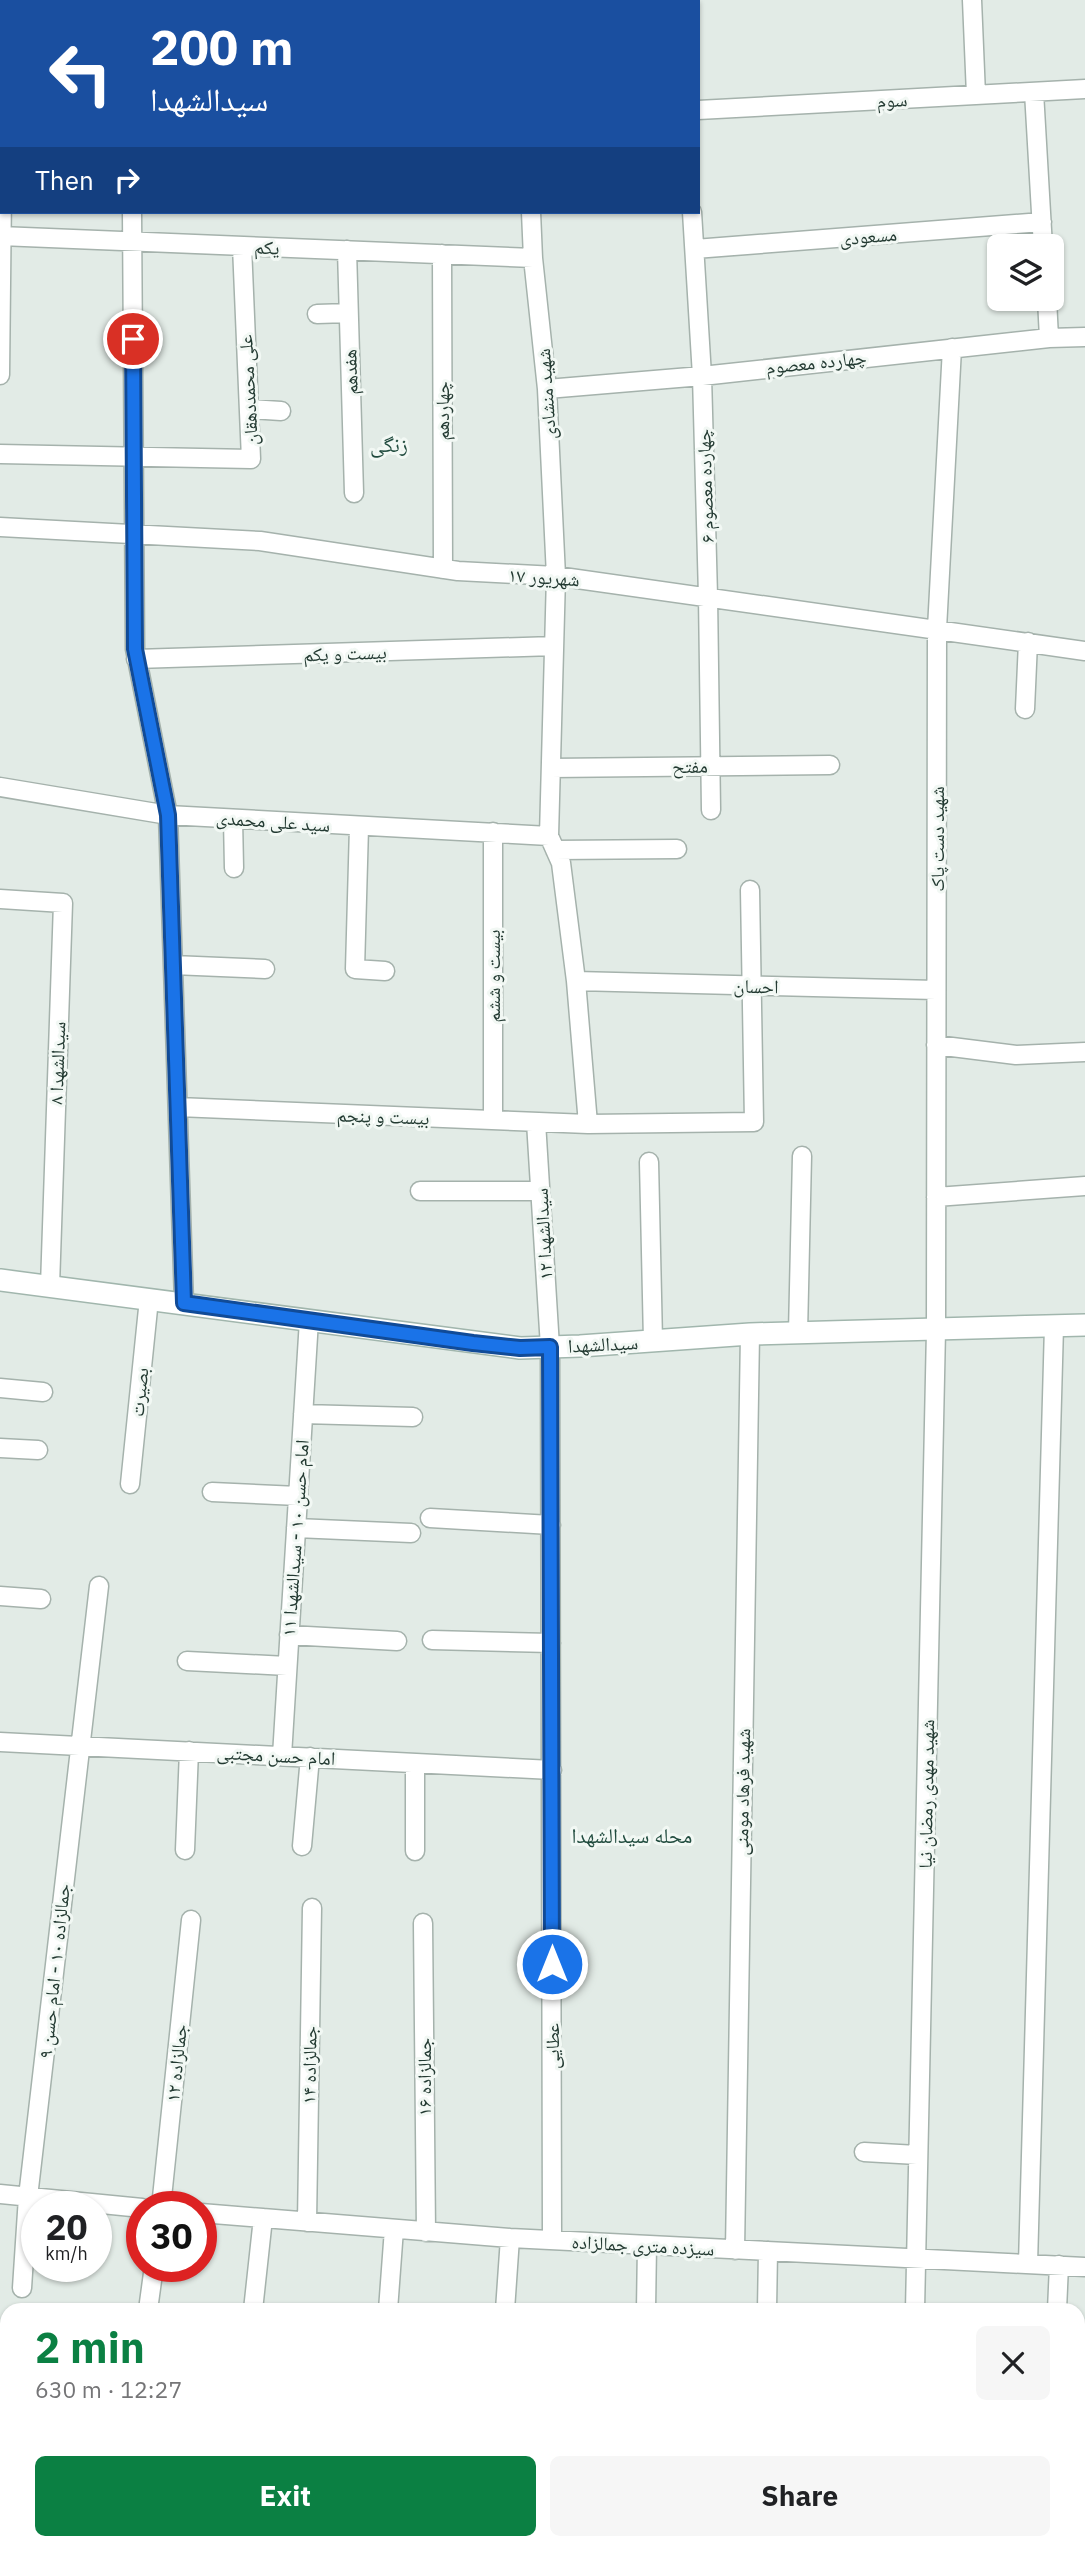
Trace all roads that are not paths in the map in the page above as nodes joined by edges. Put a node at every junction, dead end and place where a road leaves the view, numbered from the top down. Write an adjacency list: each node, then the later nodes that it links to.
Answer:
1 (972, 0): 4 (street)
2 (1085, 89): 3 (street, سوم)
3 (1034, 92): 4 (street, سوم); 10 (street)
4 (976, 95): 5 (street, سوم)
5 (700, 110)
6 (1, 214): 12 (street)
7 (132, 214): 13 (street)
8 (531, 214): 18 (street, شهید منشادی)
9 (692, 214): 15 (street, چهارده معصوم ۶)
10 (1042, 222): 11 (street); 15 (street, مسعودی)
11 (1042, 234)
12 (0, 236): 13 (street, یکم); 25 (street)
13 (132, 241): 14 (street, یکم); 31 (street)
14 (242, 246): 16 (street, یکم); 28 (street, علی محمددهقان)
15 (695, 249): 26 (street, چهارده معصوم ۶)
16 (346, 250): 17 (street, یکم); 20 (street, هفدهم)
17 (442, 254): 18 (street, یکم); 35 (street, چهاردهم)
18 (533, 258): 27 (street, شهید منشادی)
19 (1048, 311): 23 (street)
20 (348, 313): 21 (street); 32 (street, هفدهم)
21 (317, 314)
22 (1085, 337): 23 (street, چهارده معصوم)
23 (1049, 338): 24 (street, چهارده معصوم)
24 (951, 348): 26 (street, چهارده معصوم); 38 (street, شهید دست پاک)
25 (0, 375)
26 (702, 376): 27 (street, چهارده معصوم); 37 (street, چهارده معصوم ۶)
27 (547, 388): 36 (street, شهید منشادی)
28 (249, 409): 29 (street); 31 (street, علی محمددهقان)
29 (281, 411)
30 (0, 454): 31 (street)
31 (134, 458): 34 (street)
32 (354, 493)
33 (0, 527): 34 (street, ۱۷ شهریور)
34 (134, 534): 35 (street, ۱۷ شهریور); 42 (street)
35 (443, 569): 36 (street, ۱۷ شهریور)
36 (556, 576): 37 (street, ۱۷ شهریور); 40 (street, شهید منشادی)
37 (708, 596): 38 (street, ۱۷ شهریور); 45 (street, چهارده معصوم ۶)
38 (937, 629): 39 (street, ۱۷ شهریور); 63 (street, شهید دست پاک)
39 (1028, 642): 41 (street, ۱۷ شهریور); 43 (street)
40 (554, 646): 42 (street, بیست و یکم); 46 (street, شهید منشادی)
41 (1085, 651)
42 (136, 659): 49 (street)
43 (1025, 709)
44 (830, 765): 45 (street, مفتح)
45 (710, 766): 46 (street, مفتح); 48 (street, چهارده معصوم ۶)
46 (551, 768): 53 (street, شهید منشادی)
47 (0, 787): 49 (street, سید علی محمدی)
48 (711, 810)
49 (168, 815): 50 (street, سید علی محمدی); 58 (street)
50 (233, 819): 51 (street, سید علی محمدی); 55 (street)
51 (359, 827): 52 (street, سید علی محمدی); 60 (street)
52 (493, 832): 53 (street, سید علی محمدی); 67 (street, بیست و ششم)
53 (552, 843): 54 (street, سید علی محمدی); 61 (street, شهید منشادی)
54 (677, 849)
55 (234, 868)
56 (750, 890): 62 (street)
57 (0, 899): 77 (street, سیدالشهدا ۸)
58 (173, 965): 59 (street); 66 (street)
59 (265, 970)
60 (385, 971)
61 (576, 981): 62 (street, احسان); 69 (street, شهید منشادی)
62 (751, 985): 63 (street, احسان); 69 (street, بیست و پنجم)
63 (936, 990): 64 (street, شهید دست پاک)
64 (936, 1045): 65 (street); 75 (street, شهید دست پاک)
65 (1085, 1052)
66 (178, 1107): 67 (street, بیست و پنجم); 79 (street)
67 (493, 1120): 68 (street, بیست و پنجم)
68 (536, 1122): 69 (street, بیست و پنجم); 74 (street, سیدالشهدا ۱۲)
69 (588, 1124)
70 (802, 1156): 84 (street)
71 (649, 1162): 86 (street)
72 (1085, 1186): 75 (street)
73 (420, 1191): 74 (street)
74 (540, 1191): 87 (street, سیدالشهدا ۱۲)
75 (936, 1196): 83 (street, شهید دست پاک)
76 (0, 1280): 77 (street, سیدالشهدا)
77 (50, 1286): 78 (street, سیدالشهدا)
78 (149, 1299): 79 (street, سیدالشهدا); 94 (street, بصیرت)
79 (184, 1303): 80 (street, سیدالشهدا)
80 (309, 1320): 87 (street, سیدالشهدا); 90 (street, امام حسن ۱۰ - سیدالشهدا ۱۱)
81 (1085, 1325): 82 (street, سیدالشهدا)
82 (1054, 1326): 83 (street, سیدالشهدا); 140 (street)
83 (936, 1330): 84 (street, سیدالشهدا); 124 (street, شهید مهدی رمضان نیا)
84 (798, 1333): 85 (street, سیدالشهدا)
85 (750, 1334): 86 (street, سیدالشهدا); 137 (street, شهید فرهاد مومنی)
86 (653, 1341): 87 (street, سیدالشهدا)
87 (550, 1347): 98 (street, عطایی)
88 (0, 1388): 89 (street)
89 (43, 1392)
90 (303, 1414): 91 (street); 96 (street, امام حسن ۱۰ - سیدالشهدا ۱۱)
91 (413, 1417)
92 (0, 1448): 93 (street)
93 (38, 1450)
94 (130, 1484)
95 (212, 1492): 96 (street)
96 (298, 1496): 99 (street, امام حسن ۱۰ - سیدالشهدا ۱۱)
97 (429, 1518): 98 (street)
98 (551, 1525): 107 (street, عطایی)
99 (296, 1528): 100 (street); 104 (street, امام حسن ۱۰ - سیدالشهدا ۱۱)
100 (411, 1533)
101 (99, 1586): 111 (street, جمالزاده ۱۰ - امام حسن ۹)
102 (0, 1596): 103 (street)
103 (41, 1599)
104 (289, 1635): 106 (street); 109 (street, امام حسن ۱۰ - سیدالشهدا ۱۱)
105 (432, 1640): 107 (street)
106 (397, 1641)
107 (551, 1643): 116 (street, عطایی)
108 (187, 1661): 109 (street)
109 (288, 1666): 113 (street, امام حسن ۱۰ - سیدالشهدا ۱۱)
110 (0, 1742): 111 (street, امام حسن مجتبی)
111 (79, 1745): 112 (street, امام حسن مجتبی); 125 (street, جمالزاده ۱۰ - امام حسن ۹)
112 (189, 1751): 113 (street, امام حسن مجتبی); 118 (street)
113 (282, 1756): 114 (street, امام حسن مجتبی)
114 (310, 1757): 115 (street, امام حسن مجتبی); 117 (street)
115 (415, 1763): 116 (street, امام حسن مجتبی); 119 (street)
116 (552, 1770): 135 (street, عطایی)
117 (303, 1846)
118 (185, 1850)
119 (415, 1851)
120 (312, 1908): 131 (street, جمالزاده ۱۴)
121 (191, 1920): 126 (street, جمالزاده ۱۲)
122 (423, 1923): 133 (street, جمالزاده ۱۶)
123 (864, 2152): 124 (street)
124 (917, 2155): 139 (street, شهید مهدی رمضان نیا)
125 (29, 2191)
126 (163, 2191)
127 (0, 2194): 128 (street)
128 (21, 2196)
129 (217, 2214): 130 (street, سیزده متری جمالزاده)
130 (262, 2218): 131 (street, سیزده متری جمالزاده); 147 (street)
131 (307, 2222): 132 (street, سیزده متری جمالزاده)
132 (394, 2229): 133 (street, سیزده متری جمالزاده); 148 (street)
133 (426, 2231): 134 (street, سیزده متری جمالزاده)
134 (510, 2238): 135 (street, سیزده متری جمالزاده); 149 (street)
135 (552, 2240): 136 (street, سیزده متری جمالزاده)
136 (647, 2245): 137 (street, سیزده متری جمالزاده); 150 (street)
137 (735, 2250): 138 (street, سیزده متری جمالزاده)
138 (768, 2251): 139 (street, سیزده متری جمالزاده); 151 (street)
139 (915, 2258): 140 (street, سیزده متری جمالزاده); 152 (street, شهید مهدی رمضان نیا)
140 (1028, 2264): 141 (street, سیزده متری جمالزاده)
141 (1059, 2265): 142 (street, سیزده متری جمالزاده); 153 (street)
142 (1085, 2267)
143 (22, 2282): 145 (street, جمالزاده ۱۰ - امام حسن ۹)
144 (152, 2282): 146 (street)
145 (22, 2288)
146 (149, 2303)
147 (254, 2303)
148 (389, 2303)
149 (505, 2303)
150 (646, 2303)
151 (767, 2303)
152 (915, 2303)
153 (1057, 2303)

